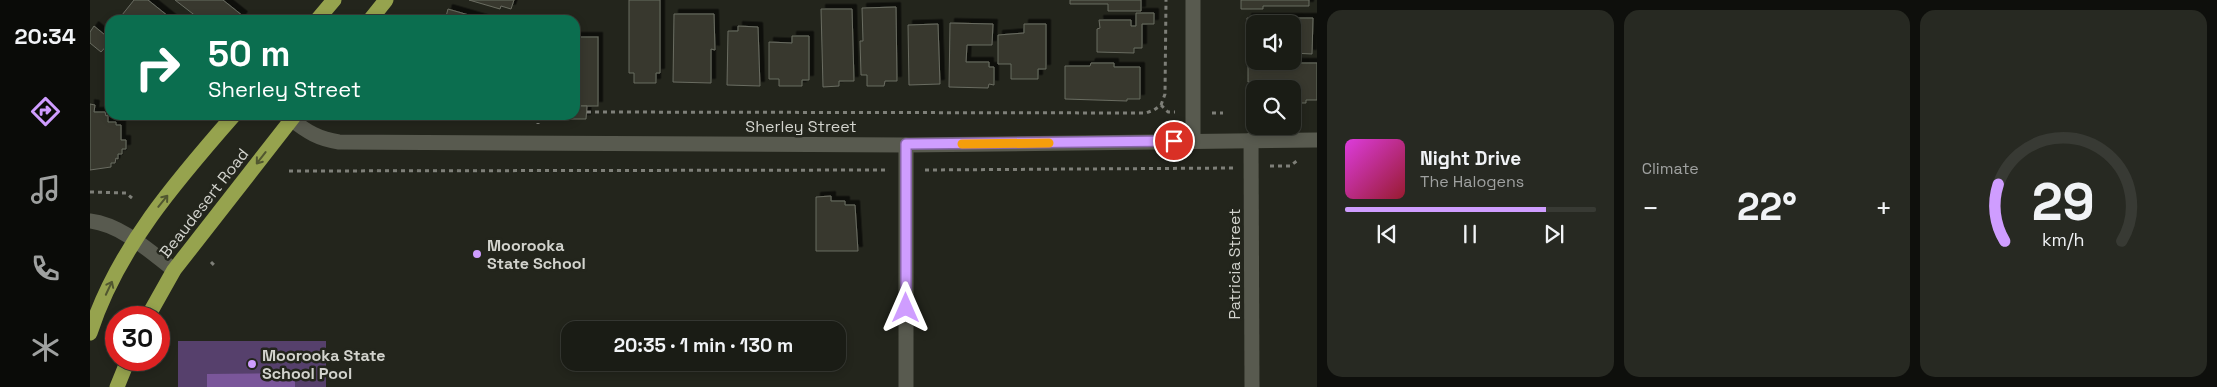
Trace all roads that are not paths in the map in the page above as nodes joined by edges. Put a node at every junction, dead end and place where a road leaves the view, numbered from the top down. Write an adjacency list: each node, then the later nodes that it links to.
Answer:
1 (334, 0): 4 (highway)
2 (386, 0): 5 (highway)
3 (1193, 0): 11 (street)
4 (320, 15)
5 (374, 15)
6 (230, 120): 14 (highway, Beaudesert Road, one-way to 6)
7 (291, 120): 15 (highway, Beaudesert Road, one-way to 15)
8 (296, 120): 12 (street, Sherley Street)
9 (1251, 140): 10 (street, Sherley Street); 11 (street, Sherley Street); 21 (street, Patricia Street)
10 (1317, 140)
11 (1193, 141): 12 (street, Sherley Street)
12 (906, 144): 20 (street)
13 (90, 220): 14 (street)
14 (135, 240): 15 (street); 17 (highway, Beaudesert Road, one-way to 14)
15 (174, 270): 16 (highway, Beaudesert Road)
16 (154, 306)
17 (90, 333)
18 (124, 371): 19 (highway)
19 (117, 387)
20 (906, 387)
21 (1252, 387)

